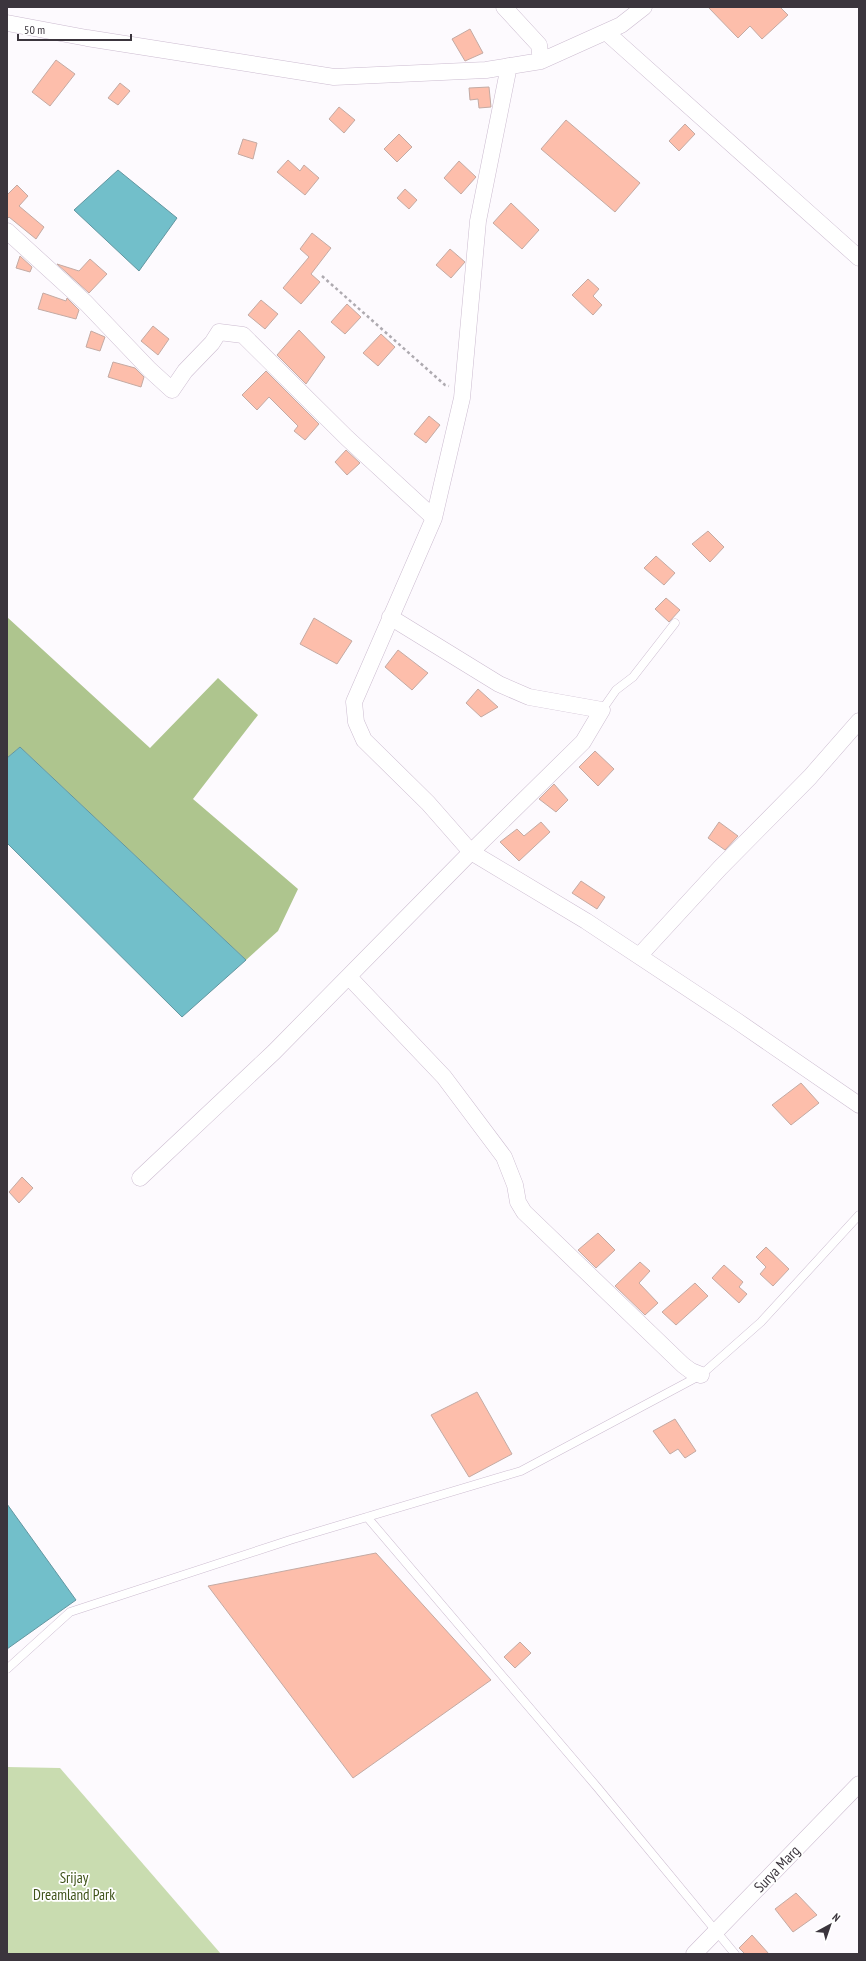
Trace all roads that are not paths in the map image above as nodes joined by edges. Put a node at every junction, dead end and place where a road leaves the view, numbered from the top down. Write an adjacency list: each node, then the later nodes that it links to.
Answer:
1 (504, 7): 5 (street)
2 (644, 7): 4 (street)
3 (7, 23): 6 (street)
4 (606, 32): 5 (street); 8 (street)
5 (541, 61): 6 (street)
6 (509, 66): 9 (street)
7 (7, 231): 9 (street)
8 (859, 258)
9 (434, 518): 10 (street)
10 (390, 617): 12 (street); 14 (street)
11 (675, 623): 12 (lane)
12 (602, 710): 14 (street)
13 (859, 721): 15 (street)
14 (471, 852): 15 (street); 16 (street)
15 (639, 956): 17 (street)
16 (349, 977): 18 (street); 20 (street)
17 (859, 1105)
18 (140, 1178)
19 (859, 1215): 20 (lane)
20 (701, 1375): 21 (lane)
21 (367, 1517): 22 (lane); 24 (lane)
22 (7, 1669)
23 (859, 1784): 24 (street, Surya Marg)
24 (716, 1931): 25 (street, Surya Marg); 26 (lane)
25 (694, 1954)
26 (735, 1954)

